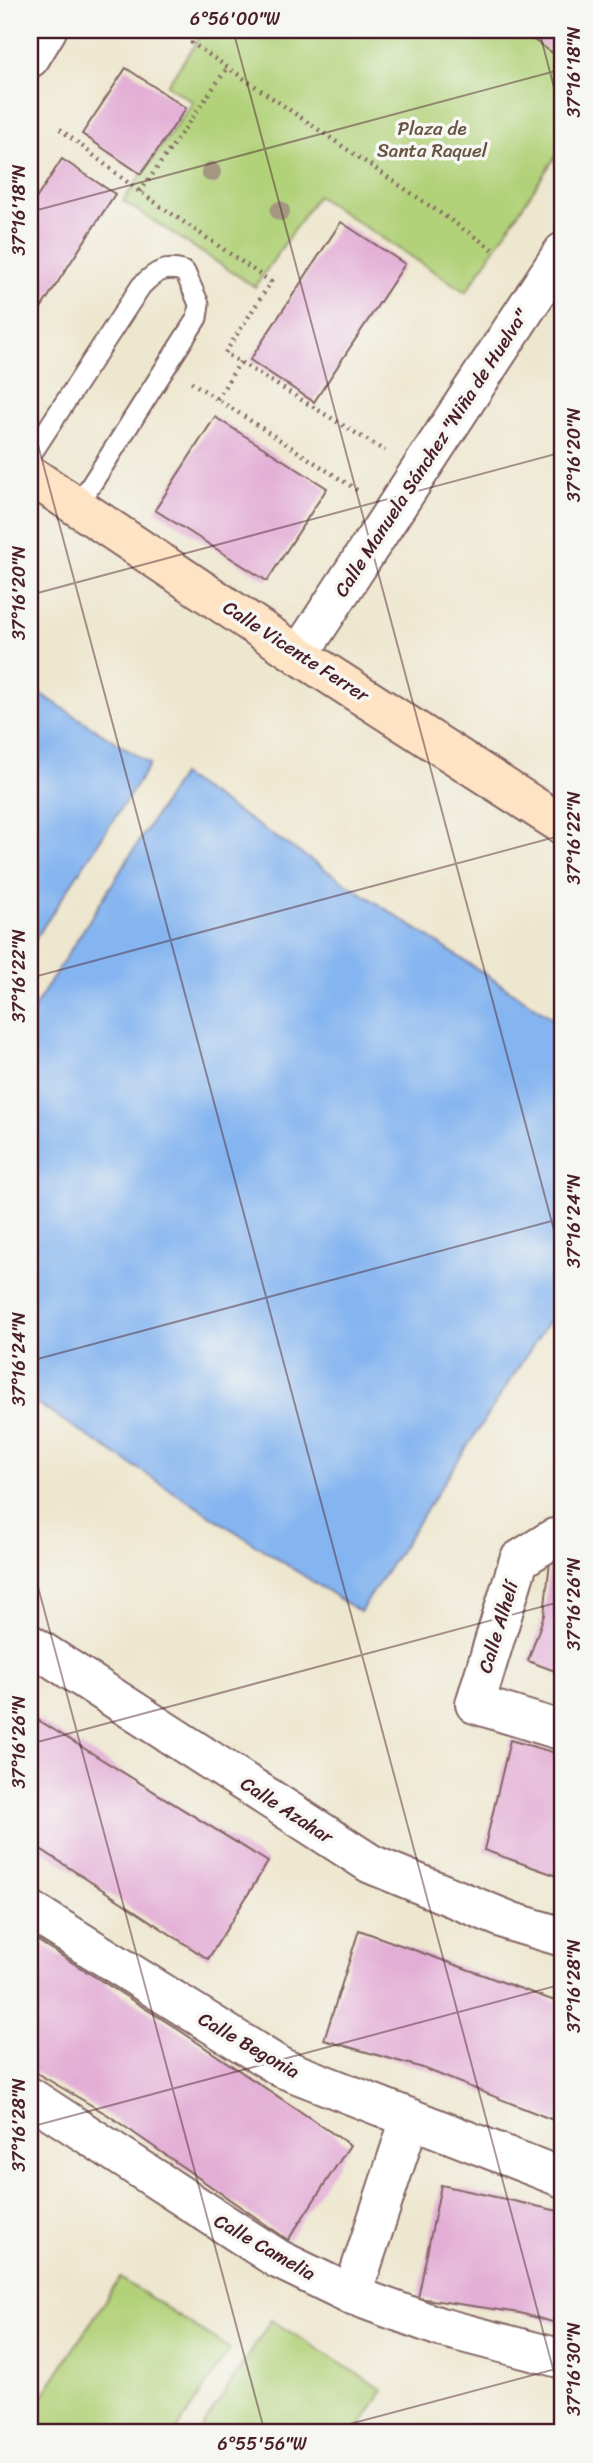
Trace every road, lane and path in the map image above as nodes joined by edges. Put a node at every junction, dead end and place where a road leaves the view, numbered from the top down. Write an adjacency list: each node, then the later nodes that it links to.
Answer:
1 (47, 30): 3 (street)
2 (200, 30): 4 (path)
3 (30, 58)
4 (228, 67): 6 (path); 7 (path)
5 (60, 129): 6 (path)
6 (140, 192): 9 (path)
7 (497, 252)
8 (563, 252): 13 (street, Calle Manuela Sánchez "Niña de Huelva")
9 (240, 362): 11 (path); 13 (path)
10 (167, 367): 11 (path); 12 (lane); 15 (lane)
11 (217, 399): 16 (path)
12 (30, 456)
13 (419, 471): 16 (street, Calle Manuela Sánchez "Niña de Huelva")
14 (30, 475): 15 (street, Calle Vicente Ferrer)
15 (77, 507): 17 (street, Calle Vicente Ferrer)
16 (392, 513): 17 (street, Calle Manuela Sánchez "Niña de Huelva")
17 (299, 655): 18 (street, Calle Vicente Ferrer)
18 (563, 825)
19 (563, 1540): 21 (street, Calle Alhelí)
20 (30, 1644): 23 (street, Calle Azahar)
21 (563, 1731)
22 (30, 1910): 25 (street, Calle Begonia)
23 (563, 1937)
24 (30, 2097): 27 (street, Calle Camelia)
25 (410, 2119): 26 (street, Calle Begonia); 27 (street)
26 (563, 2178)
27 (352, 2295): 28 (street, Calle Camelia)
28 (563, 2358)

